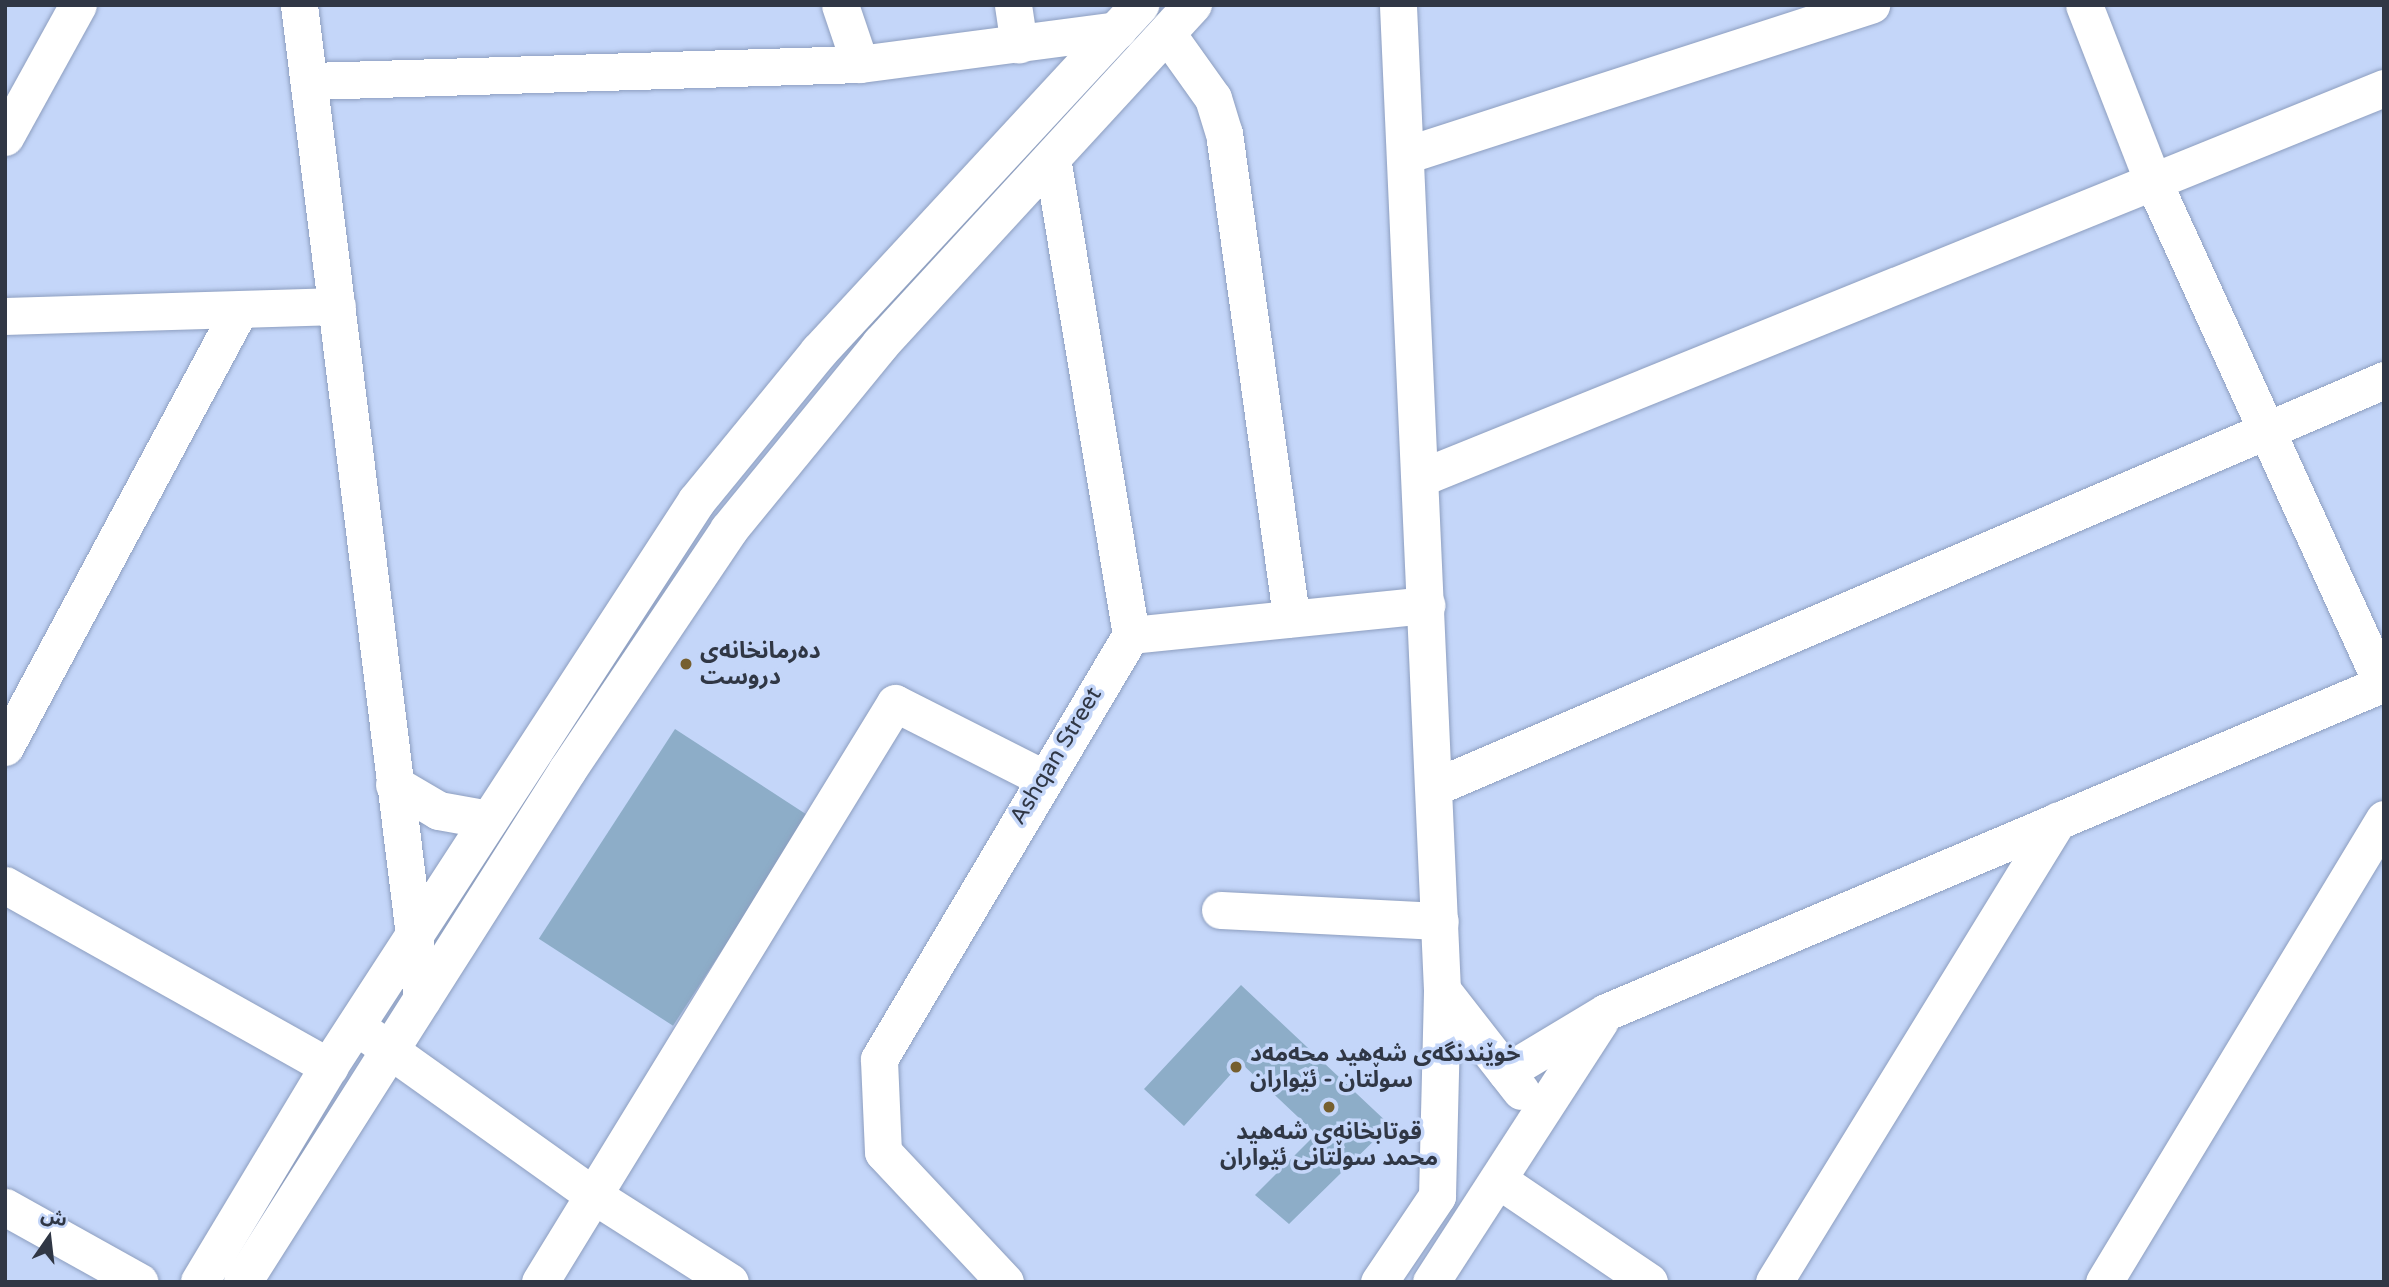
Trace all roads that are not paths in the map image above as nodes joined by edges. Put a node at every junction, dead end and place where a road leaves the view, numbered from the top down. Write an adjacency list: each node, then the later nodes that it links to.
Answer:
1 (78, 5): 15 (street)
2 (299, 5): 13 (street)
3 (840, 5): 12 (street)
4 (1013, 5): 11 (street)
5 (1193, 5): 10 (street)
6 (1398, 5): 16 (street)
7 (1871, 5): 16 (street)
8 (2084, 5): 18 (street)
9 (1129, 18): 11 (street); 34 (street)
10 (1168, 36): 17 (street); 26 (street)
11 (1019, 46): 12 (street)
12 (860, 64): 13 (street)
13 (311, 81): 19 (street)
14 (2384, 88): 18 (street)
15 (5, 137)
16 (1406, 155): 24 (street)
17 (1053, 163): 27 (street); 41 (street)
18 (2152, 179): 23 (street); 24 (street)
19 (337, 306): 20 (street); 31 (street)
20 (237, 314): 21 (street); 29 (street)
21 (5, 316)
22 (2384, 380): 23 (street)
23 (2263, 430): 28 (street); 32 (street)
24 (1420, 478): 25 (street)
25 (1426, 605): 26 (street); 32 (street)
26 (1291, 618): 27 (street)
27 (1131, 635): 30 (street, Ashqan Street)
28 (2383, 683): 35 (street)
29 (5, 747)
30 (1041, 777): 49 (street); 56 (street, Ashqan Street)
31 (395, 785): 34 (street); 39 (street)
32 (1435, 787): 38 (street)
33 (2384, 819): 61 (street)
34 (489, 820): 39 (street)
35 (2058, 820): 42 (street); 60 (street)
36 (5, 885): 45 (street)
37 (1220, 911): 38 (street)
38 (1440, 921): 40 (street)
39 (414, 936): 41 (street); 43 (street)
40 (1442, 989): 46 (street); 57 (street)
41 (422, 999): 44 (street)
42 (1606, 1012): 46 (street); 47 (street)
43 (356, 1026): 44 (street); 45 (street)
44 (391, 1053): 49 (street); 53 (street)
45 (329, 1067): 52 (street)
46 (1506, 1072): 47 (street)
47 (1539, 1113): 48 (street)
48 (1500, 1181): 58 (street); 59 (street)
49 (593, 1195): 54 (street); 55 (street)
50 (5, 1207): 51 (street)
51 (140, 1282)
52 (200, 1282)
53 (243, 1282)
54 (540, 1282)
55 (730, 1282)
56 (1005, 1282)
57 (1379, 1282)
58 (1431, 1282)
59 (1649, 1282)
60 (1774, 1282)
61 (2104, 1282)

